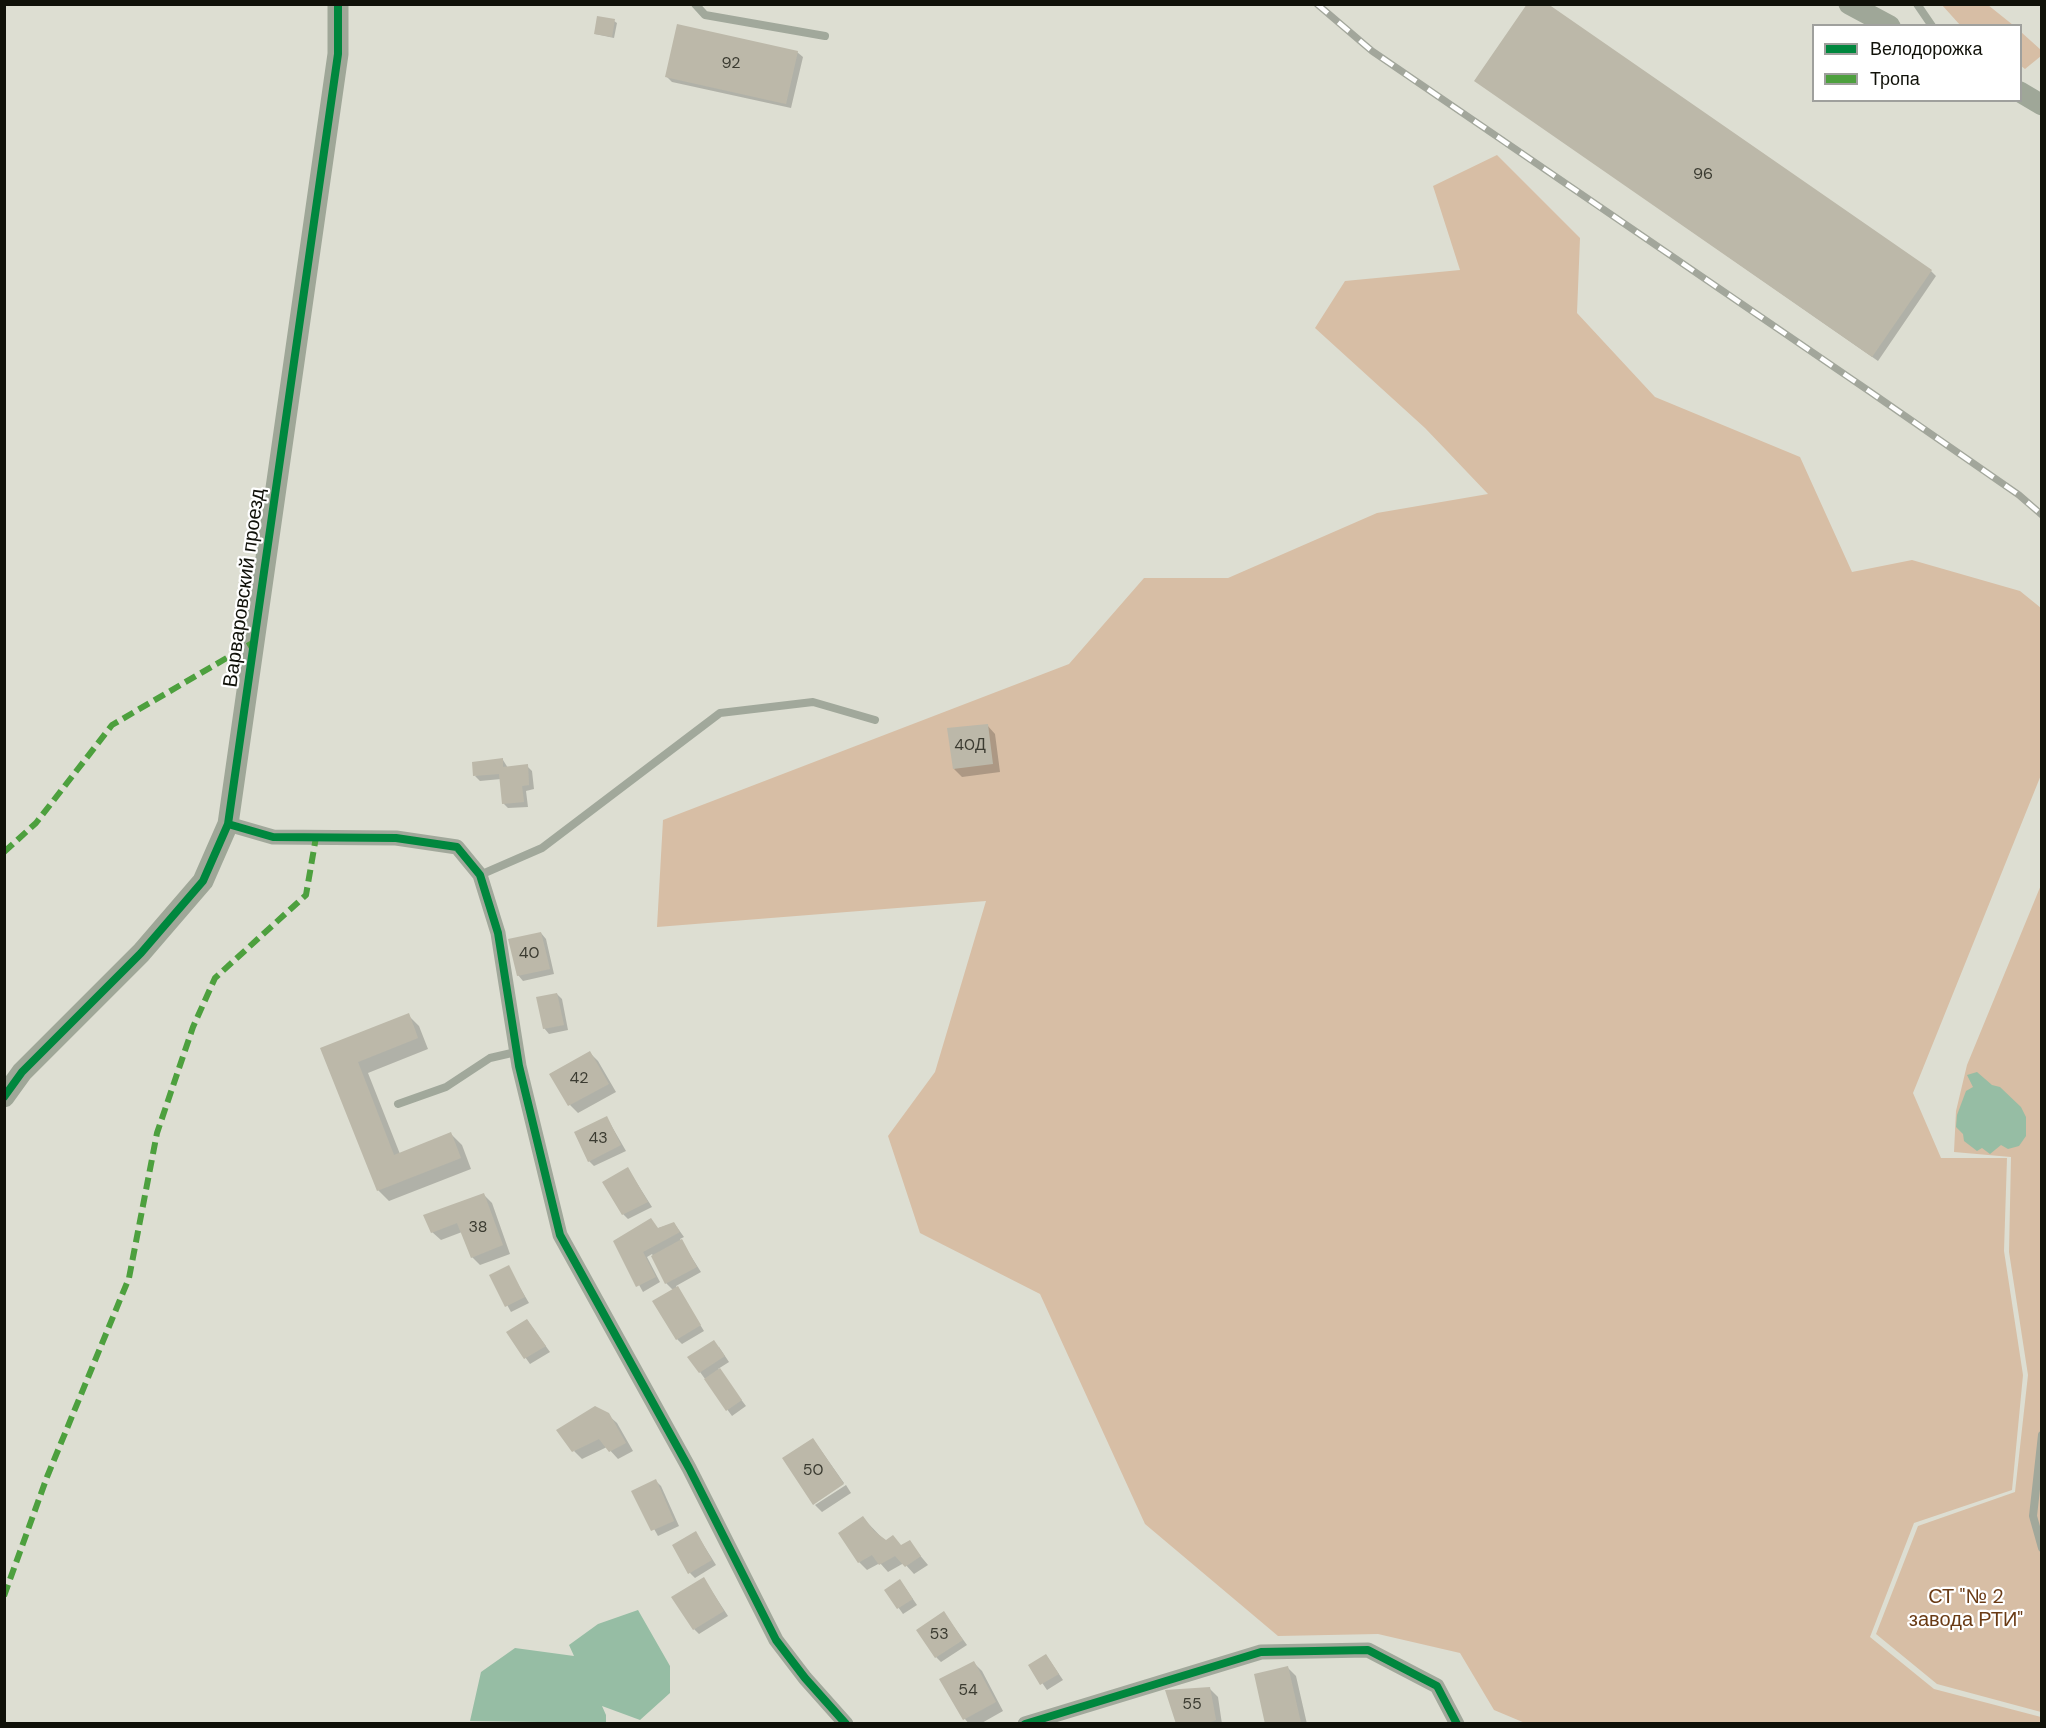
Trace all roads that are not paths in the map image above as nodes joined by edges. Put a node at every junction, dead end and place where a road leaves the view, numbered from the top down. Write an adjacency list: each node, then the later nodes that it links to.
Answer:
1 (338, 4): 11 (street, Варваровский проезд)
2 (695, 4): 7 (lane)
3 (1849, 4): 5 (street)
4 (1917, 4): 6 (lane)
5 (1886, 24)
6 (1931, 24)
7 (825, 36)
8 (2022, 93): 9 (street)
9 (2042, 105)
10 (875, 720): 12 (lane)
11 (228, 824): 12 (street); 14 (street, Варваровский проезд)
12 (480, 875): 13 (street)
13 (516, 1052): 15 (lane); 18 (street)
14 (4, 1096)
15 (398, 1104)
16 (2042, 1435): 17 (lane)
17 (2042, 1548)
18 (846, 1724)
19 (1025, 1724): 20 (street)
20 (1457, 1724)

